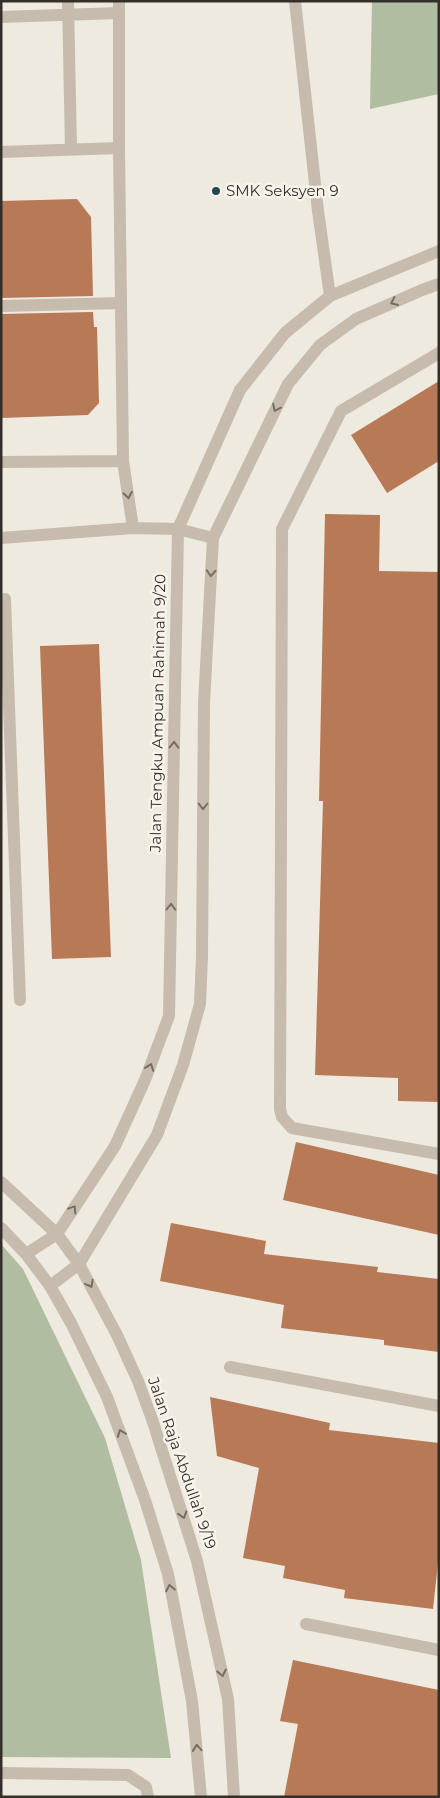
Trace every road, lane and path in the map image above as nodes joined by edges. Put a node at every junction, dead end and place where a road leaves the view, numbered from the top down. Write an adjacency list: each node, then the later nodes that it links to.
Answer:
1 (68, 1): 4 (street)
2 (295, 1): 11 (street)
3 (119, 7): 4 (street); 6 (street)
4 (69, 16): 5 (street); 7 (street)
5 (1, 17)
6 (119, 148): 7 (street); 12 (street)
7 (71, 149): 8 (street)
8 (1, 152)
9 (439, 251): 11 (street, Jalan Tengku Ampuan Rahimah 9/20)
10 (439, 284): 20 (street, one-way to 20)
11 (330, 296): 18 (street, Jalan Tengku Ampuan Rahimah 9/20)
12 (121, 302): 13 (street); 15 (street)
13 (1, 306)
14 (439, 353): 24 (street)
15 (123, 461): 16 (street); 17 (street, one-way to 17)
16 (1, 462)
17 (133, 528): 18 (street); 19 (street)
18 (178, 529): 20 (street); 27 (street, Jalan Tengku Ampuan Rahimah 9/20, one-way to 18)
19 (1, 538)
20 (213, 538): 29 (street, one-way to 29)
21 (4, 599): 22 (street)
22 (7, 805): 23 (street)
23 (20, 1000)
24 (439, 1154)
25 (1, 1182): 27 (street, Jalan Raja Abdullah 9/19)
26 (1, 1228): 28 (street)
27 (56, 1234): 28 (street, Jalan Tengku Ampuan Rahimah 9/20); 29 (street, Jalan Raja Abdullah 9/19)
28 (26, 1254): 30 (street)
29 (79, 1264): 30 (street); 38 (street, Jalan Raja Abdullah 9/19, one-way to 38)
30 (50, 1286): 37 (street, one-way to 30)
31 (230, 1367): 32 (street)
32 (439, 1406)
33 (306, 1624): 34 (street)
34 (439, 1650)
35 (1, 1774): 36 (street)
36 (148, 1797)
37 (201, 1797)
38 (234, 1797)

